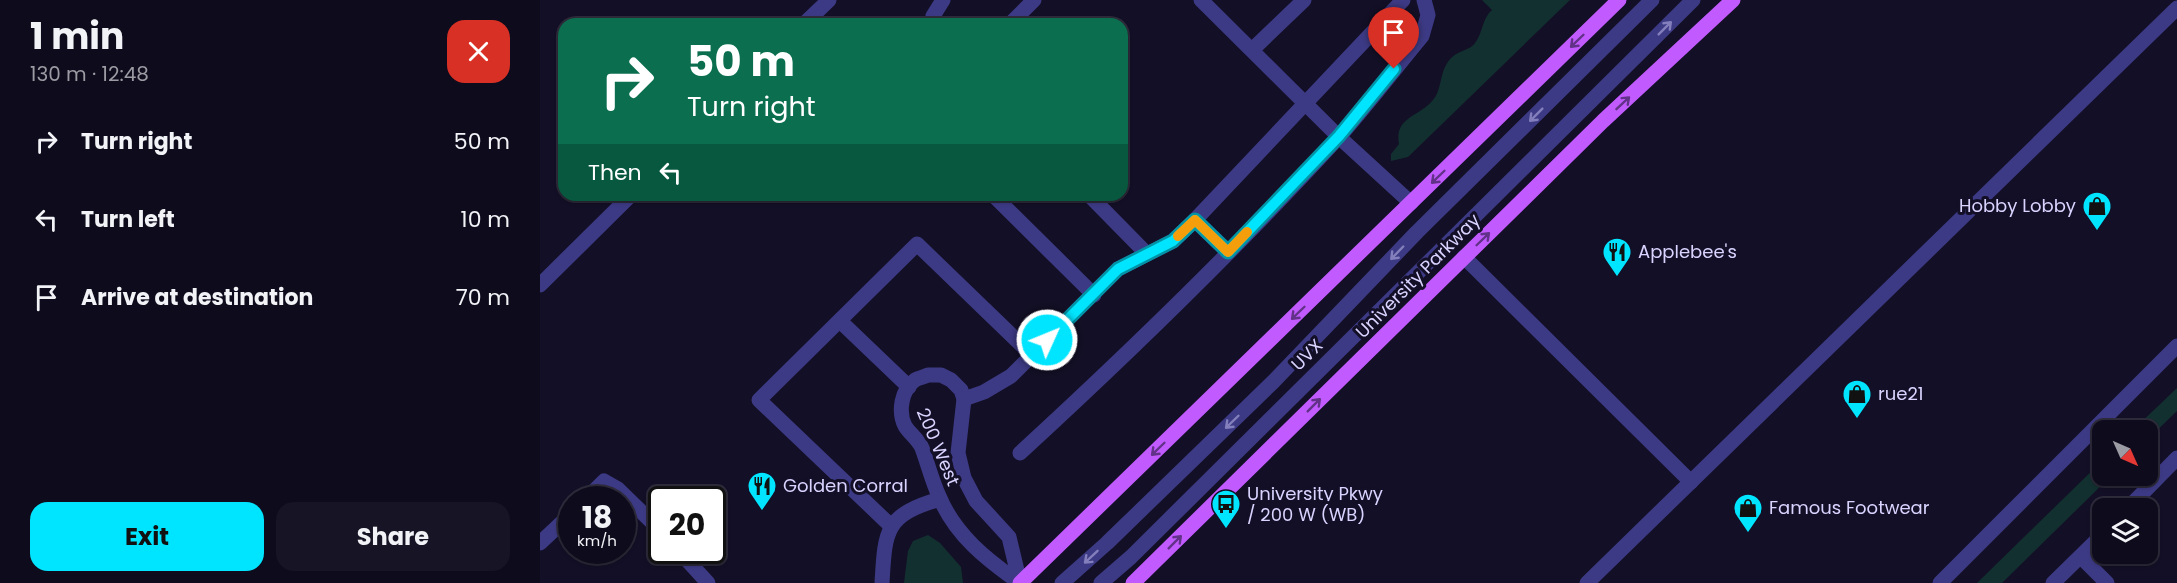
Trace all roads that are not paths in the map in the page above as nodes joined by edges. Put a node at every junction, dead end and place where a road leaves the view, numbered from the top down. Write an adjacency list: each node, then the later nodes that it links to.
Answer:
1 (829, 0): 13 (street)
2 (943, 0): 14 (street)
3 (1034, 0): 15 (street)
4 (1304, 0): 16 (street)
5 (1403, 0): 17 (street)
6 (1424, 0): 18 (street)
7 (1619, 0): 22 (main road, one-way to 22)
8 (1652, 0): 52 (street, UVX, one-way to 52)
9 (1693, 0): 53 (street, UVX, one-way to 9)
10 (1733, 0): 26 (main road, University Parkway, one-way to 10)
11 (1210, 3): 16 (street)
12 (2177, 8): 36 (street)
13 (810, 18)
14 (934, 18)
15 (1016, 18)
16 (1252, 50): 17 (street)
17 (1306, 103): 18 (street); 23 (street)
18 (1339, 136): 22 (street); 24 (street)
19 (625, 201): 27 (street)
20 (999, 201): 28 (street)
21 (1095, 201): 25 (street)
22 (1411, 203): 51 (main road, one-way to 51)
23 (1195, 220): 24 (street); 25 (street)
24 (1228, 252): 34 (street)
25 (1148, 254): 28 (street)
26 (1464, 257): 36 (street); 54 (main road, University Parkway, one-way to 26)
27 (540, 285)
28 (1094, 295): 31 (street)
29 (840, 321): 31 (street); 32 (street); 44 (street)
30 (2177, 346): 56 (street)
31 (1032, 355): 33 (street)
32 (909, 387): 33 (street, 200 West); 40 (street, 200 West)
33 (964, 399): 51 (street, 200 West)
34 (1020, 453)
35 (2177, 458): 39 (street)
36 (1691, 482): 55 (street)
37 (599, 486): 38 (street)
38 (613, 486)
39 (2138, 498)
40 (940, 499): 44 (street); 51 (street, 200 West)
41 (636, 507): 42 (street)
42 (648, 518)
43 (558, 526): 45 (street)
44 (891, 526): 50 (street)
45 (540, 543)
46 (2092, 546): 47 (street)
47 (2081, 557): 57 (street); 58 (street)
48 (691, 564): 49 (street)
49 (708, 583)
50 (882, 583)
51 (1020, 583)
52 (1062, 583)
53 (1101, 583)
54 (1133, 583)
55 (1587, 583)
56 (1940, 583)
57 (2054, 583)
58 (2107, 583)

